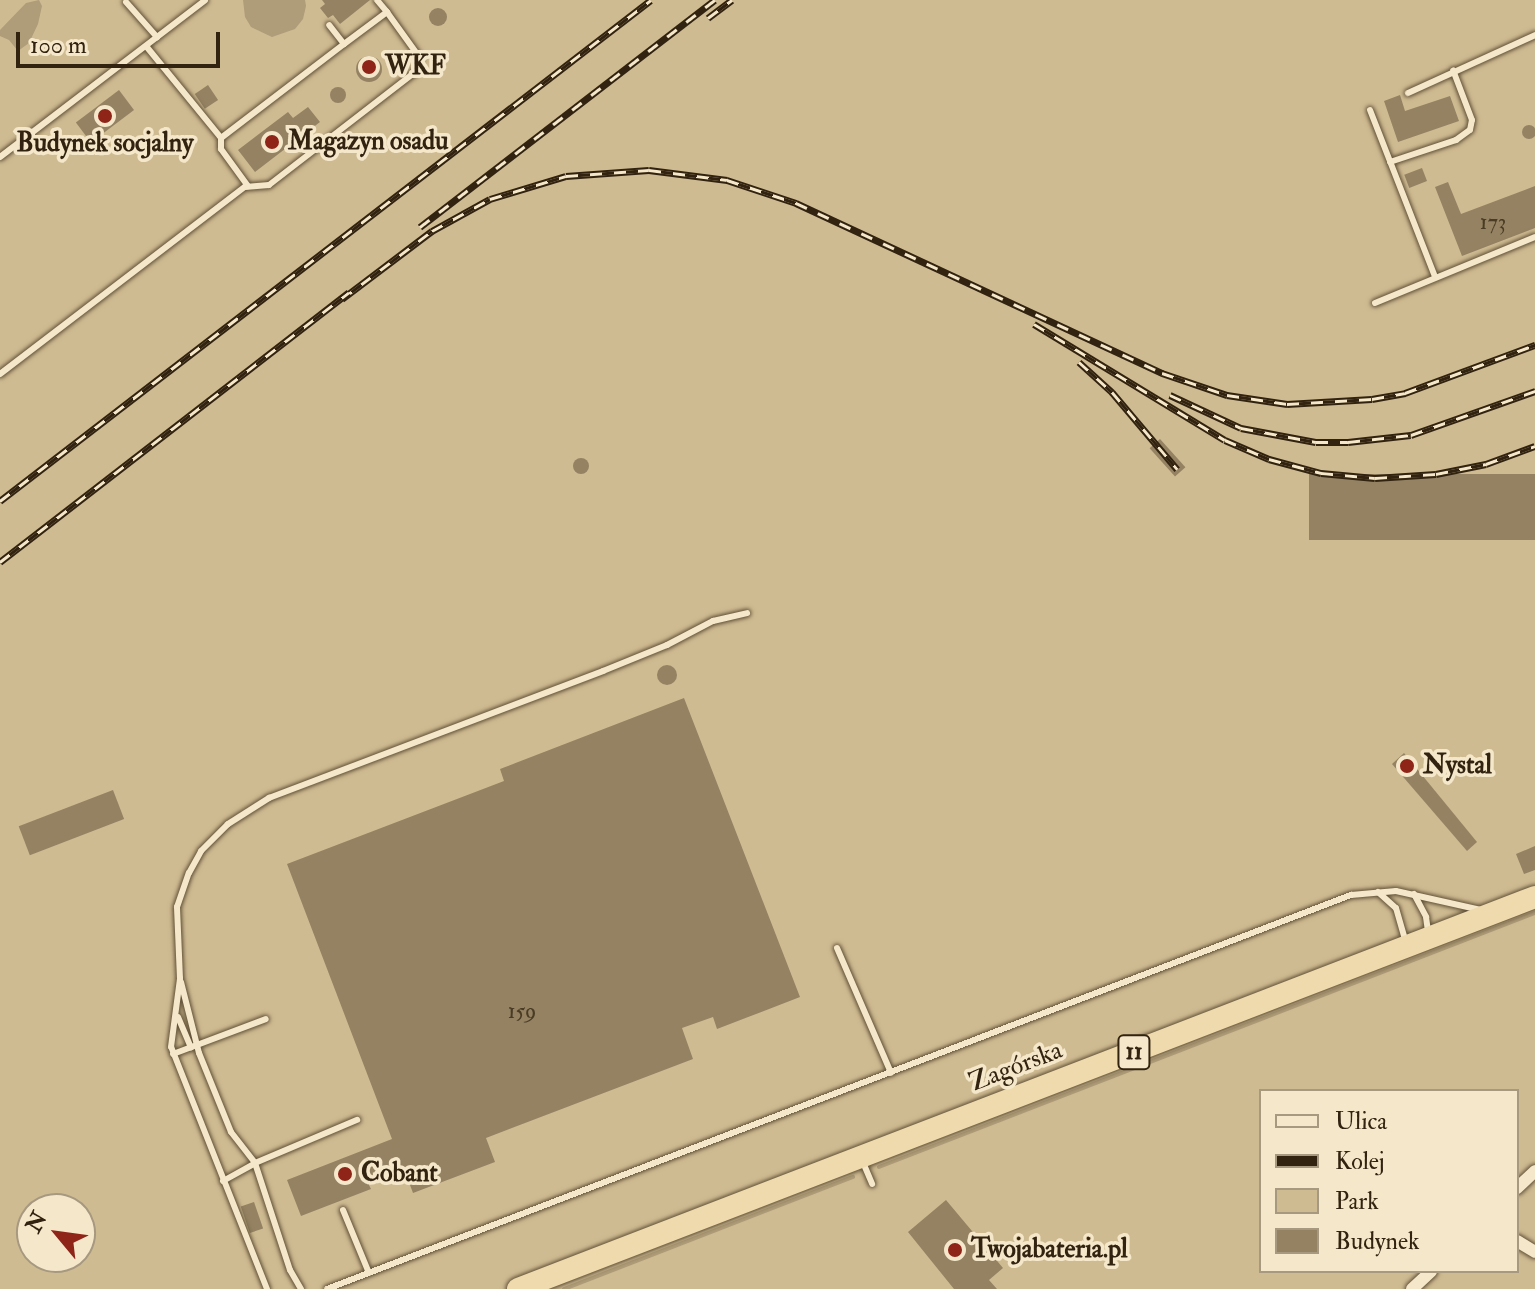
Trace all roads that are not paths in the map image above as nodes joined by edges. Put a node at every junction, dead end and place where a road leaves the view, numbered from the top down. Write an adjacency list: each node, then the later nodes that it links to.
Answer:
1 (205, 0): 7 (lane)
2 (377, 0): 4 (lane)
3 (126, 2): 7 (lane)
4 (387, 12): 8 (lane); 16 (lane)
5 (329, 25): 8 (lane)
6 (1535, 35): 10 (lane)
7 (157, 37): 9 (lane)
8 (344, 44): 13 (lane)
9 (146, 46): 13 (lane); 14 (lane)
10 (1453, 70): 11 (lane); 15 (lane)
11 (1408, 93)
12 (1370, 110): 15 (lane)
13 (221, 138): 16 (lane)
14 (0, 157)
15 (1390, 162): 18 (lane)
16 (248, 186): 20 (lane)
17 (1535, 237): 18 (lane)
18 (1435, 277): 19 (lane)
19 (1375, 303)
20 (0, 374)
21 (747, 613): 29 (lane)
22 (1378, 892): 23 (lane); 27 (lane); 34 (lane)
23 (1414, 894): 25 (lane); 26 (lane)
24 (1535, 897): 25 (highway, Zagórska / 11)
25 (1493, 913): 26 (highway, Zagórska / 11)
26 (1428, 938): 27 (highway, Zagórska / 11)
27 (1407, 947): 36 (highway, Zagórska / 11)
28 (837, 948): 34 (lane)
29 (180, 979): 30 (lane); 32 (lane)
30 (178, 1014): 32 (lane); 33 (lane)
31 (266, 1019): 32 (lane)
32 (194, 1046): 33 (lane); 37 (lane)
33 (173, 1054): 39 (lane)
34 (891, 1073): 43 (lane)
35 (357, 1120): 37 (lane)
36 (861, 1157): 40 (lane); 48 (highway, Zagórska / 11)
37 (255, 1163): 39 (lane); 46 (lane)
38 (1535, 1171): 41 (street)
39 (223, 1181): 45 (lane)
40 (872, 1184)
41 (1519, 1186)
42 (343, 1210): 43 (lane)
43 (369, 1273): 47 (lane)
44 (1429, 1273): 49 (street)
45 (267, 1289)
46 (301, 1289)
47 (327, 1289)
48 (518, 1289)
49 (1412, 1289)

